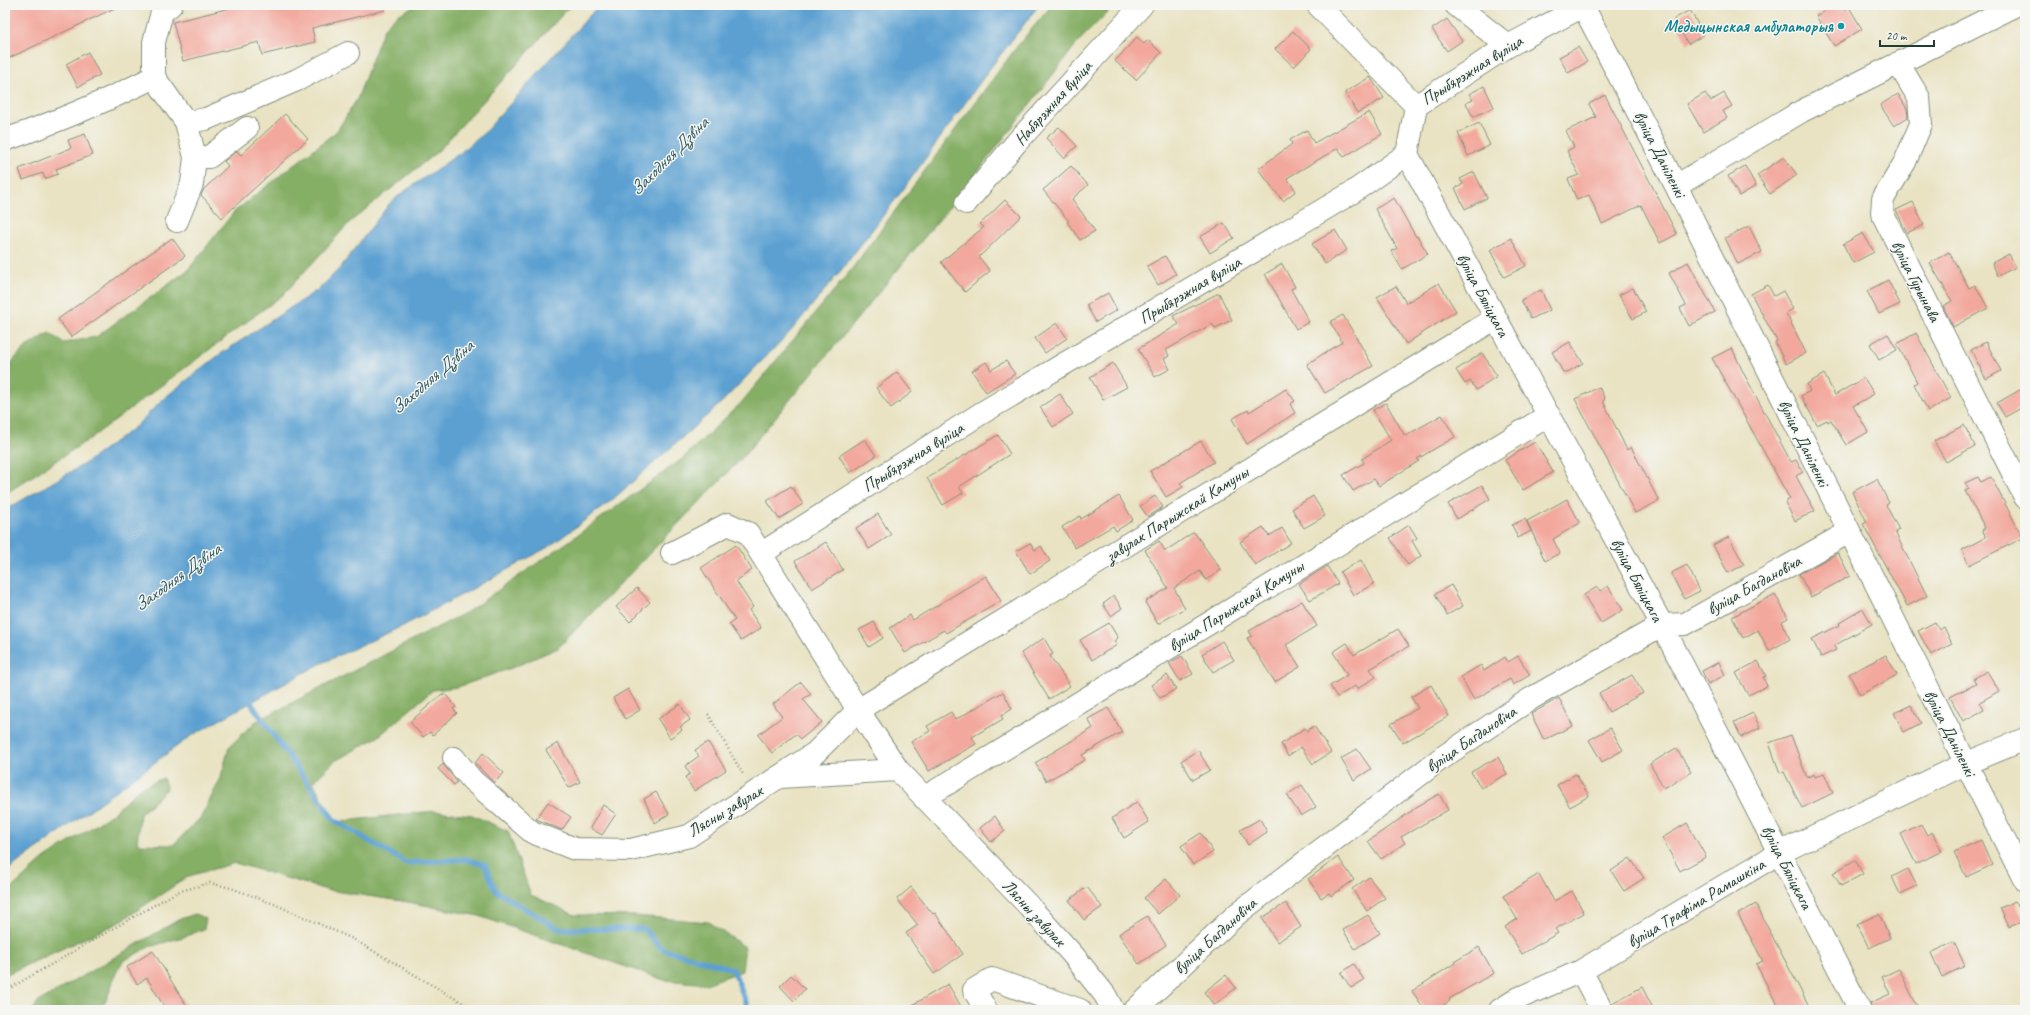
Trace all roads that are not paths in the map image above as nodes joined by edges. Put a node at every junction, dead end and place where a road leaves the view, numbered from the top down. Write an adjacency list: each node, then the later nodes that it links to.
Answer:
1 (171, 5): 10 (street)
2 (1142, 5): 18 (street, Набярэжная вуліца)
3 (1318, 5): 11 (street)
4 (1456, 5): 7 (street)
5 (2016, 5): 9 (street)
6 (1584, 6): 7 (street, Прыбярэжная вуліца); 17 (street, вуліца Даніленкі)
7 (1508, 46): 11 (street, Прыбярэжная вуліца)
8 (348, 53): 12 (street)
9 (1898, 63): 17 (street); 22 (street, вуліца Гурынава)
10 (154, 76): 12 (street); 14 (street)
11 (1416, 106): 15 (street, Прыбярэжная вуліца)
12 (186, 122): 16 (street)
13 (247, 128): 16 (street)
14 (5, 140)
15 (1408, 154): 20 (street, вуліца Бяліцкага); 25 (street, Прыбярэжная вуліца)
16 (195, 157): 19 (street)
17 (1676, 186): 23 (street, вуліца Даніленкі)
18 (966, 203)
19 (177, 221)
20 (1496, 318): 21 (street, вуліца Бяліцкага); 27 (street, завулак Парыжскай Камуны)
21 (1549, 415): 26 (street, вуліца Бяліцкага); 33 (street, вуліца Парыжскай Камуны)
22 (2025, 497)
23 (1848, 532): 26 (street, вуліца Багдановіча); 30 (street, вуліца Даніленкі)
24 (672, 553): 25 (street, Лясны завулак)
25 (762, 553): 27 (street, Лясны завулак)
26 (1662, 626): 34 (street, вуліца Бяліцкага); 40 (street, вуліца Багдановіча)
27 (858, 710): 31 (street, Лясны завулак); 32 (street, Лясны завулак)
28 (2025, 739): 30 (street, вуліца Трафіма Рамашкіна)
29 (454, 758): 32 (street, Лясны завулак)
30 (1965, 764): 34 (street, вуліца Трафіма Рамашкіна); 35 (street, вуліца Даніленкі)
31 (898, 770): 32 (street); 33 (street, Лясны завулак)
32 (779, 778)
33 (924, 798): 39 (street, Лясны завулак)
34 (1779, 853): 36 (street, вуліца Трафіма Рамашкіна); 43 (street, вуліца Бяліцкага)
35 (2025, 881)
36 (1581, 971): 41 (street, вуліца Трафіма Рамашкіна); 42 (street)
37 (986, 1010): 38 (street)
38 (1080, 1010)
39 (1113, 1010)
40 (1135, 1010)
41 (1500, 1010)
42 (1602, 1010)
43 (1860, 1010)

